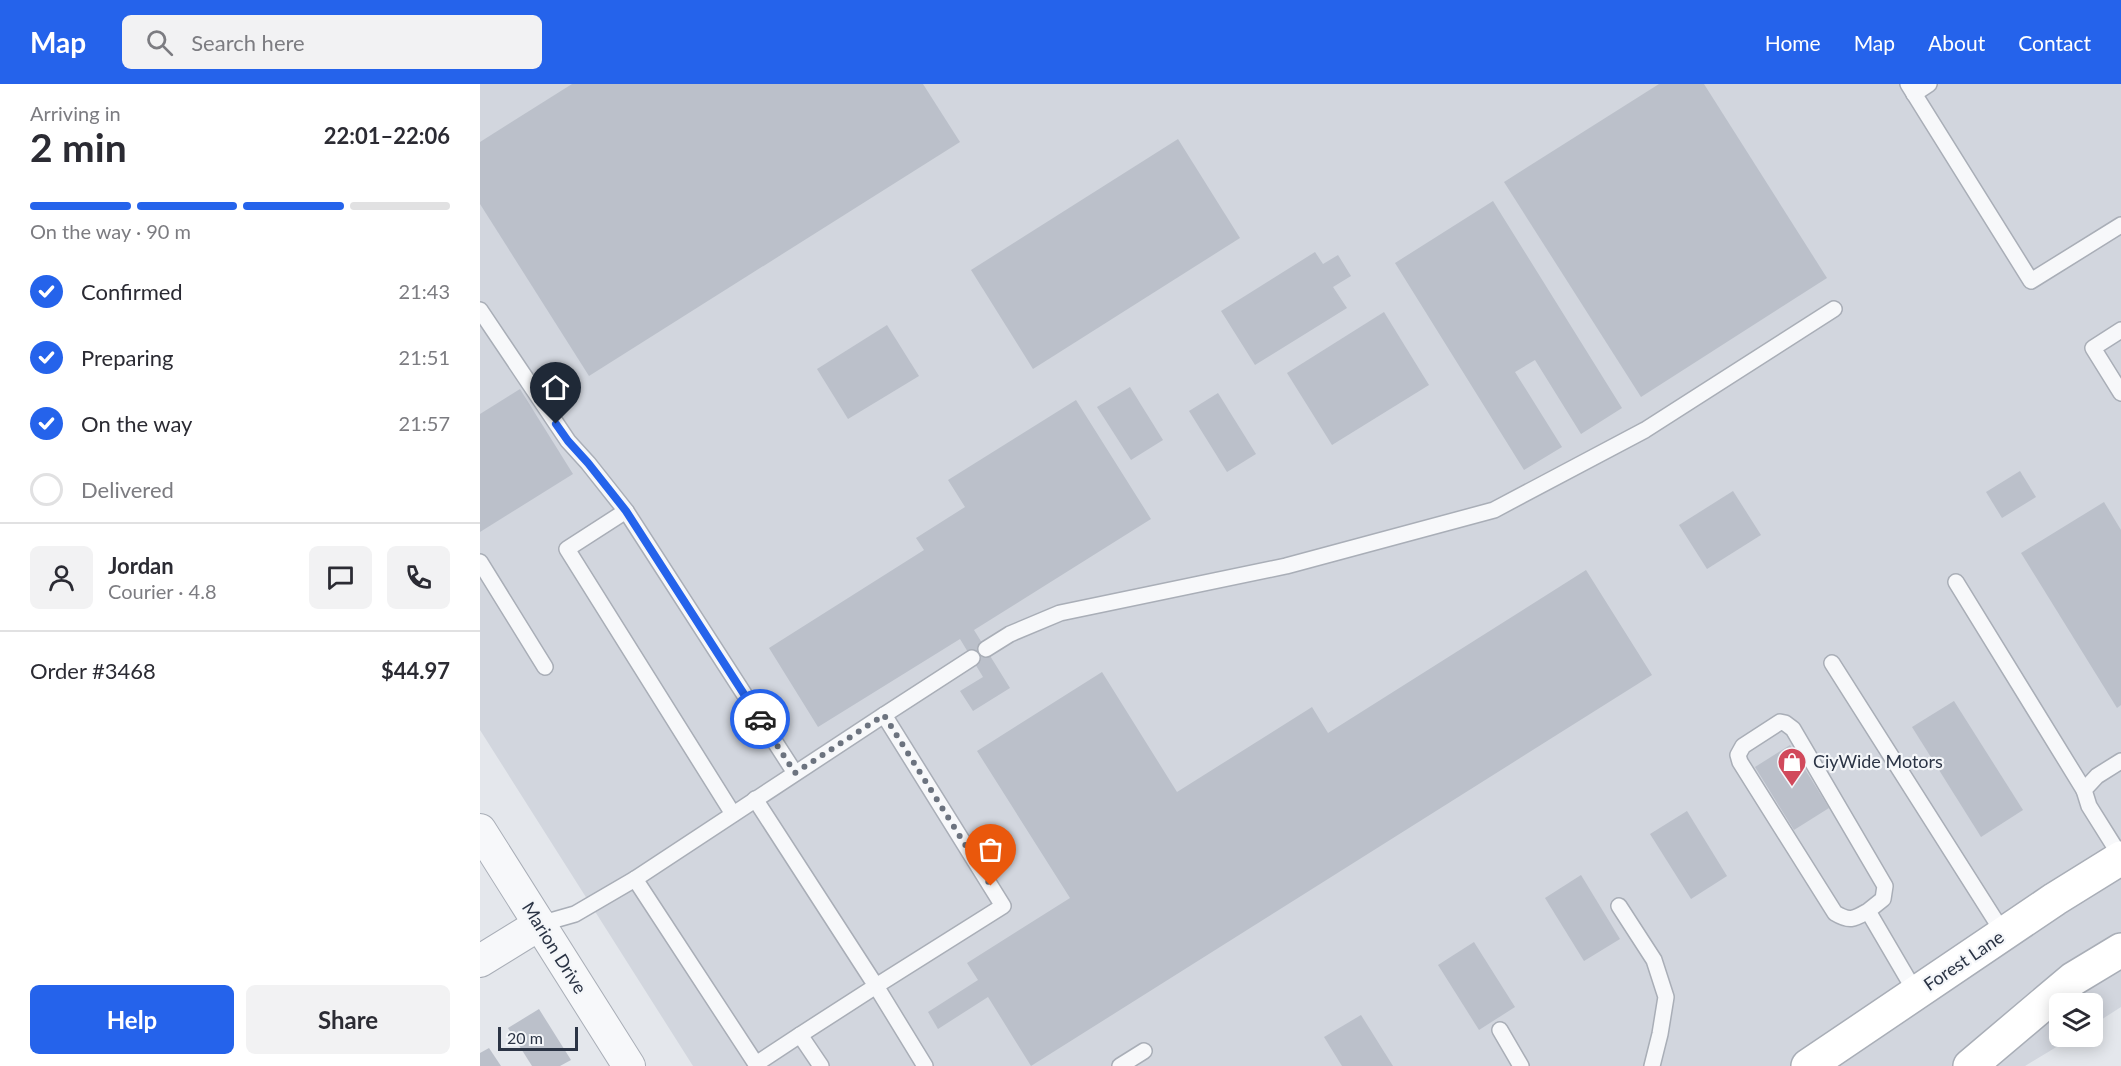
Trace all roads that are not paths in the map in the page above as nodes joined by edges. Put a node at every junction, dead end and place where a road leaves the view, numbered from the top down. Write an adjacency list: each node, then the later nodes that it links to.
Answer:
1 (1929, 84): 2 (lane)
2 (1911, 89): 3 (lane)
3 (2121, 225)
4 (1834, 309): 11 (lane)
5 (480, 310): 8 (lane)
6 (2121, 330): 7 (lane)
7 (2121, 393)
8 (626, 511): 17 (lane); 20 (lane)
9 (480, 562): 14 (lane)
10 (1956, 582): 18 (lane)
11 (986, 649)
12 (972, 658): 15 (lane)
13 (1832, 663): 27 (lane)
14 (544, 667)
15 (884, 715): 17 (lane); 30 (lane)
16 (2121, 761): 18 (lane)
17 (795, 773): 19 (lane)
18 (2084, 790): 22 (lane)
19 (755, 799): 20 (lane); 30 (lane)
20 (733, 814): 23 (lane)
21 (480, 830): 26 (street, Marion Drive)
22 (2118, 866): 27 (main road, Forest Lane)
23 (634, 879): 26 (lane); 33 (lane)
24 (1619, 906): 40 (lane)
25 (1868, 911): 25 (lane); 31 (lane)
26 (540, 924): 29 (street); 35 (street, Marion Drive)
27 (2004, 934): 31 (main road, Forest Lane)
28 (2121, 950): 42 (main road)
29 (480, 961)
30 (876, 986): 33 (lane); 37 (lane)
31 (1916, 993): 41 (main road, Forest Lane)
32 (1500, 1030): 39 (lane)
33 (800, 1035): 36 (lane)
34 (1144, 1051): 38 (lane)
35 (629, 1066)
36 (821, 1066)
37 (925, 1066)
38 (1120, 1066)
39 (1521, 1066)
40 (1652, 1066)
41 (1808, 1066)
42 (1970, 1066)

